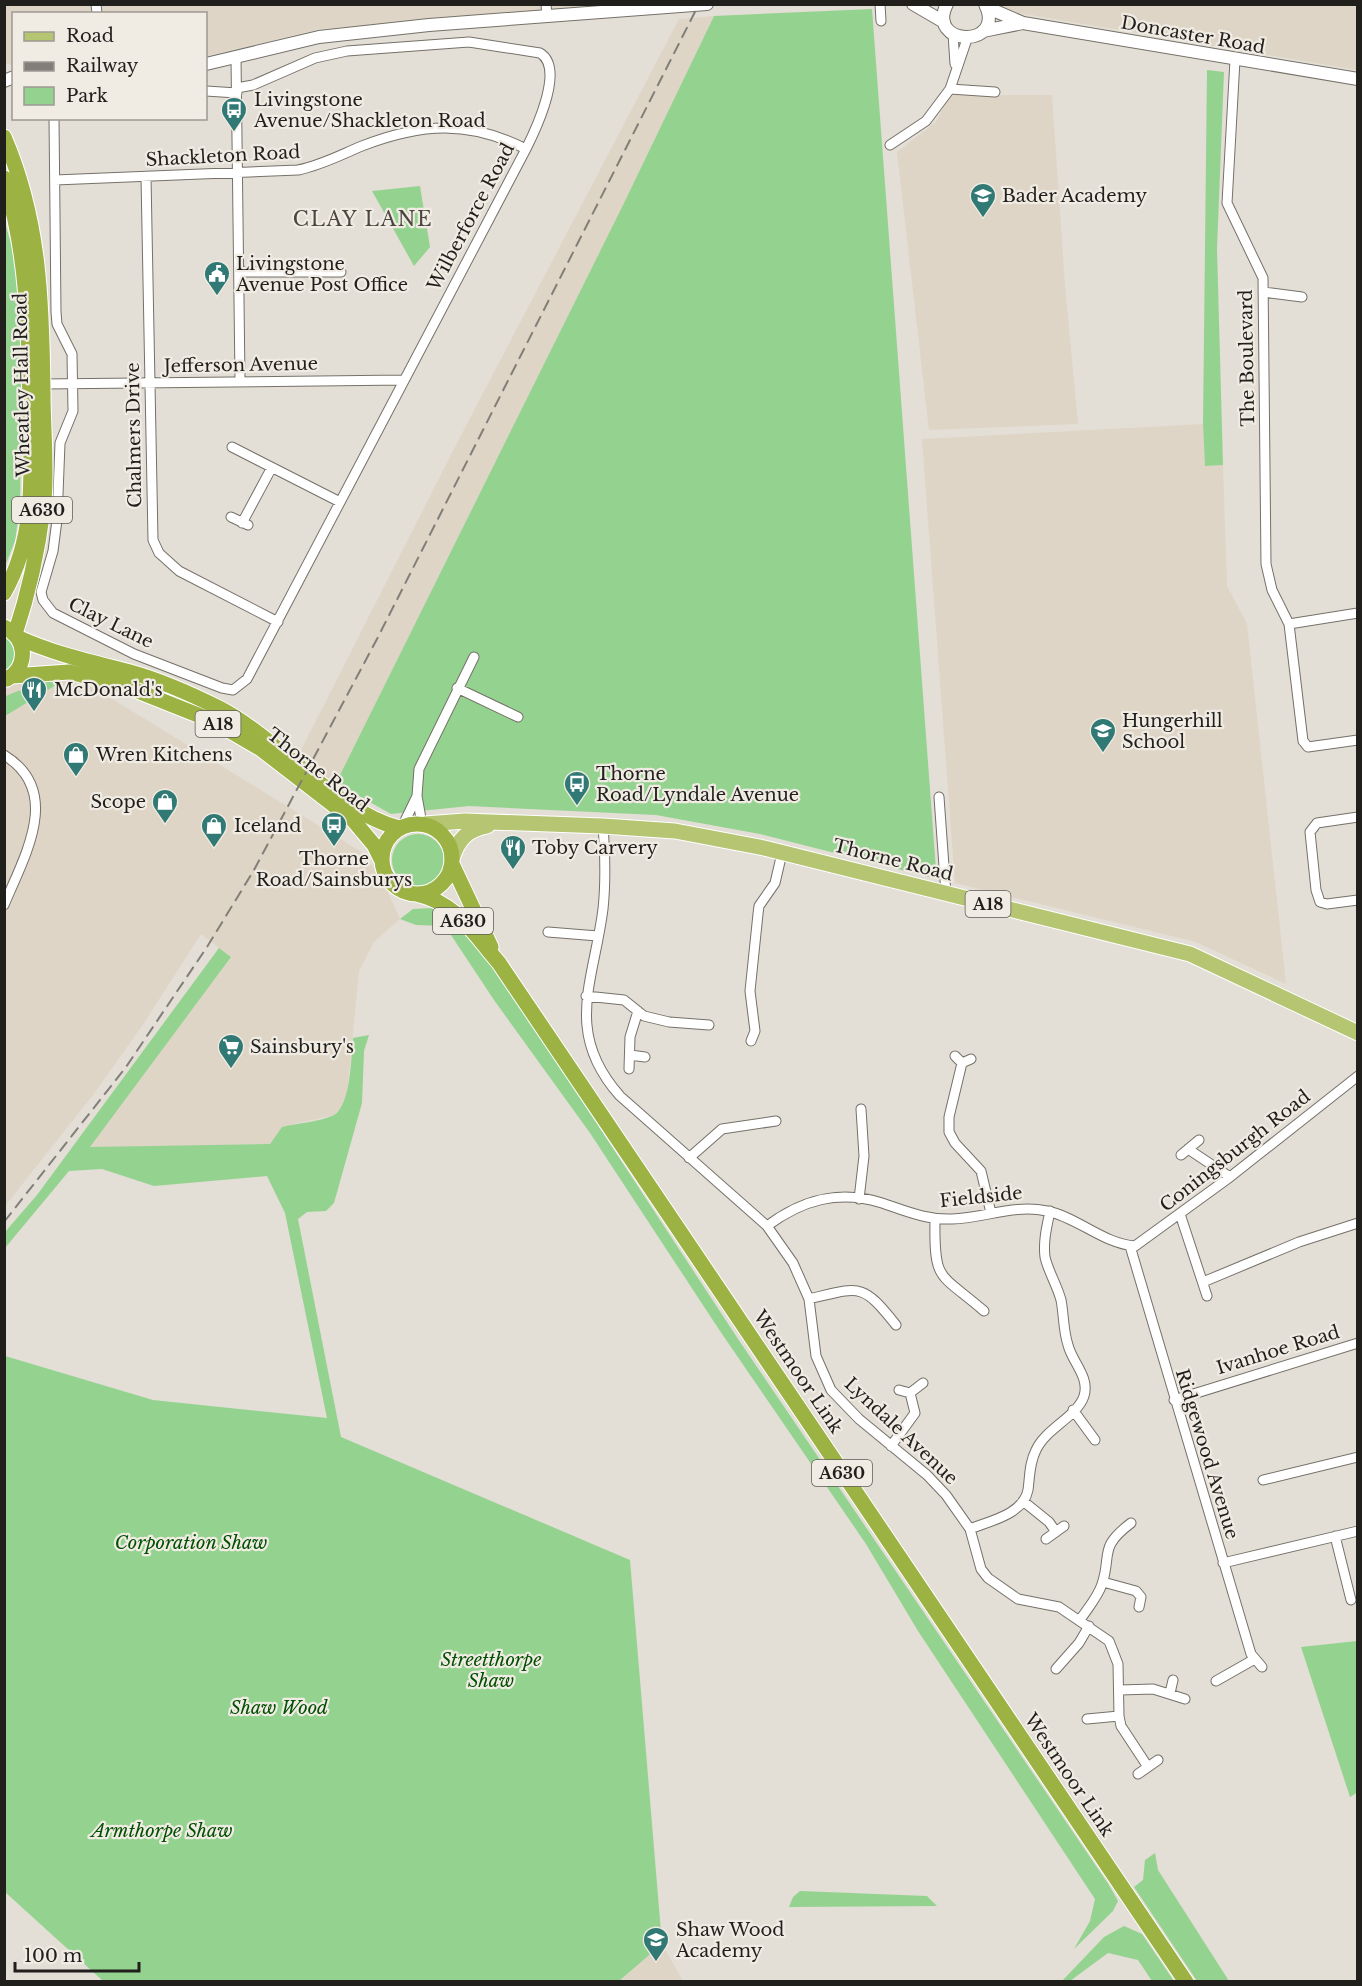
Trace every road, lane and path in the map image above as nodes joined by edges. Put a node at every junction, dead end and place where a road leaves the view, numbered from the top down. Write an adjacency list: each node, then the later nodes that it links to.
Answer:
1 (708, 4): 5 (street)
2 (880, 4): 8 (street)
3 (913, 4): 9 (street)
4 (947, 4): 9 (street)
5 (690, 5): 7 (street)
6 (986, 6): 10 (street, Doncaster Road); 11 (street)
7 (547, 11): 14 (street)
8 (881, 21)
9 (944, 22): 12 (street)
10 (1023, 23): 11 (street, Doncaster Road); 15 (street, Doncaster Road)
11 (983, 31): 13 (street, Doncaster Road)
12 (953, 34): 13 (street); 17 (street)
13 (967, 39): 17 (street)
14 (236, 58): 16 (street); 21 (street)
15 (1235, 60): 18 (street, Doncaster Road); 33 (street, The Boulevard)
16 (207, 64)
17 (955, 67): 19 (street)
18 (1358, 79)
19 (950, 89): 22 (street); 25 (street)
20 (207, 91): 21 (street)
21 (237, 91): 26 (street, Wilberforce Road); 27 (street)
22 (995, 93)
23 (54, 120): 30 (street, Clay Lane)
24 (4, 137): 39 (highway, Wheatley Hall Road / A630)
25 (890, 145)
26 (526, 148): 27 (street, Shackleton Road); 36 (street, Wilberforce Road)
27 (238, 172): 28 (street, Shackleton Road); 31 (street)
28 (146, 177): 30 (street, Shackleton Road); 38 (street, Chalmers Drive)
29 (4, 178): 44 (highway, Wheatley Hall Road / A630)
30 (55, 180): 37 (street, Clay Lane)
31 (240, 272): 32 (street); 35 (street)
32 (341, 272)
33 (1263, 292): 34 (street); 47 (street, The Boulevard)
34 (1302, 297)
35 (240, 380): 36 (street, Jefferson Avenue); 38 (street, Jefferson Avenue)
36 (404, 380): 42 (street, Wilberforce Road)
37 (73, 383): 38 (street, Jefferson Avenue); 39 (street, Jefferson Avenue); 50 (street, Clay Lane)
38 (150, 383): 46 (street, Chalmers Drive)
39 (43, 384): 48 (highway, Wheatley Hall Road / A630)
40 (232, 447): 41 (street)
41 (271, 469): 42 (street); 43 (street)
42 (340, 502): 46 (street, Wilberforce Road)
43 (231, 517)
44 (4, 593)
45 (1358, 613): 47 (street)
46 (278, 622): 50 (street, Wilberforce Road)
47 (1289, 624): 54 (street, The Boulevard)
48 (12, 633): 51 (highway); 62 (highway, Thorne Road / A18)
49 (474, 657): 52 (street)
50 (252, 670)
51 (8, 678): 64 (highway, Thorne Road / A18)
52 (457, 688): 53 (street); 56 (street)
53 (518, 717)
54 (1358, 740)
55 (4, 754): 69 (street)
56 (417, 796): 60 (street); 62 (street)
57 (939, 797): 67 (street)
58 (1358, 817): 68 (street)
59 (505, 822): 60 (main road, A18); 61 (main road, Thorne Road / A18); 65 (main road, A18)
60 (423, 824): 62 (highway, A18); 65 (highway)
61 (603, 826): 63 (main road, Thorne Road / A18); 71 (street, Lyndale Avenue)
62 (400, 828): 64 (highway)
63 (782, 853): 67 (main road, Thorne Road / A18); 77 (street)
64 (382, 861): 66 (highway, A18)
65 (452, 861): 66 (highway, A18); 72 (highway, Westmoor Link / A630)
66 (416, 894): 72 (highway, Westmoor Link / A630)
67 (946, 894): 76 (main road, Thorne Road / A18)
68 (1358, 900)
69 (4, 905)
70 (548, 932): 71 (street)
71 (598, 936): 73 (street, Lyndale Avenue)
72 (499, 963): 135 (highway, Westmoor Link / A630)
73 (586, 996): 74 (street); 86 (street, Lyndale Avenue)
74 (638, 1011): 75 (street); 78 (street)
75 (709, 1025)
76 (1358, 1034)
77 (751, 1041)
78 (630, 1055): 79 (street); 81 (street)
79 (645, 1057)
80 (963, 1059): 90 (street)
81 (630, 1069)
82 (1358, 1076): 87 (street, Coningsburgh Road)
83 (861, 1109): 88 (street)
84 (776, 1121): 86 (street)
85 (1199, 1140): 87 (street)
86 (689, 1158): 94 (street, Lyndale Avenue)
87 (1230, 1177): 91 (street, Coningsburgh Road)
88 (859, 1198): 92 (street, Fieldside); 94 (street, Fieldside)
89 (1050, 1211): 90 (street, Fieldside); 95 (street, Fieldside); 106 (street)
90 (991, 1213): 92 (street, Fieldside)
91 (1180, 1214): 95 (street, Coningsburgh Road); 96 (street)
92 (935, 1219): 99 (street)
93 (1358, 1223): 96 (street)
94 (767, 1226): 98 (street, Lyndale Avenue)
95 (1130, 1246): 105 (street, Ridgewood Avenue)
96 (1203, 1282): 97 (street)
97 (1207, 1296)
98 (809, 1299): 100 (street); 108 (street, Lyndale Avenue)
99 (984, 1311)
100 (896, 1325)
101 (1358, 1343): 105 (street, Ivanhoe Road)
102 (923, 1383): 104 (street)
103 (899, 1390): 104 (street)
104 (910, 1393): 108 (street)
105 (1174, 1400): 117 (street, Ridgewood Avenue)
106 (1073, 1410): 107 (street); 111 (street)
107 (1095, 1440)
108 (891, 1446): 113 (street, Lyndale Avenue)
109 (1358, 1457): 110 (street)
110 (1263, 1479)
111 (1023, 1501): 113 (street); 116 (street)
112 (1131, 1523): 118 (street)
113 (970, 1529): 121 (street, Lyndale Avenue)
114 (1358, 1531): 115 (street)
115 (1335, 1536): 117 (street); 119 (street)
116 (1046, 1539)
117 (1223, 1563): 122 (street, Ridgewood Avenue)
118 (1103, 1582): 120 (street); 121 (street)
119 (1351, 1600)
120 (1139, 1607)
121 (1084, 1623): 124 (street); 127 (street, Lyndale Avenue)
122 (1253, 1660): 123 (street); 126 (street)
123 (1262, 1667)
124 (1056, 1669)
125 (1173, 1680): 128 (street)
126 (1216, 1681)
127 (1120, 1690): 128 (street); 130 (street, Lyndale Avenue)
128 (1170, 1693): 129 (street)
129 (1185, 1699)
130 (1119, 1716): 131 (street); 133 (street, Lyndale Avenue)
131 (1087, 1719)
132 (1158, 1760): 133 (street)
133 (1148, 1767): 134 (street)
134 (1138, 1774)
135 (1186, 1982)

